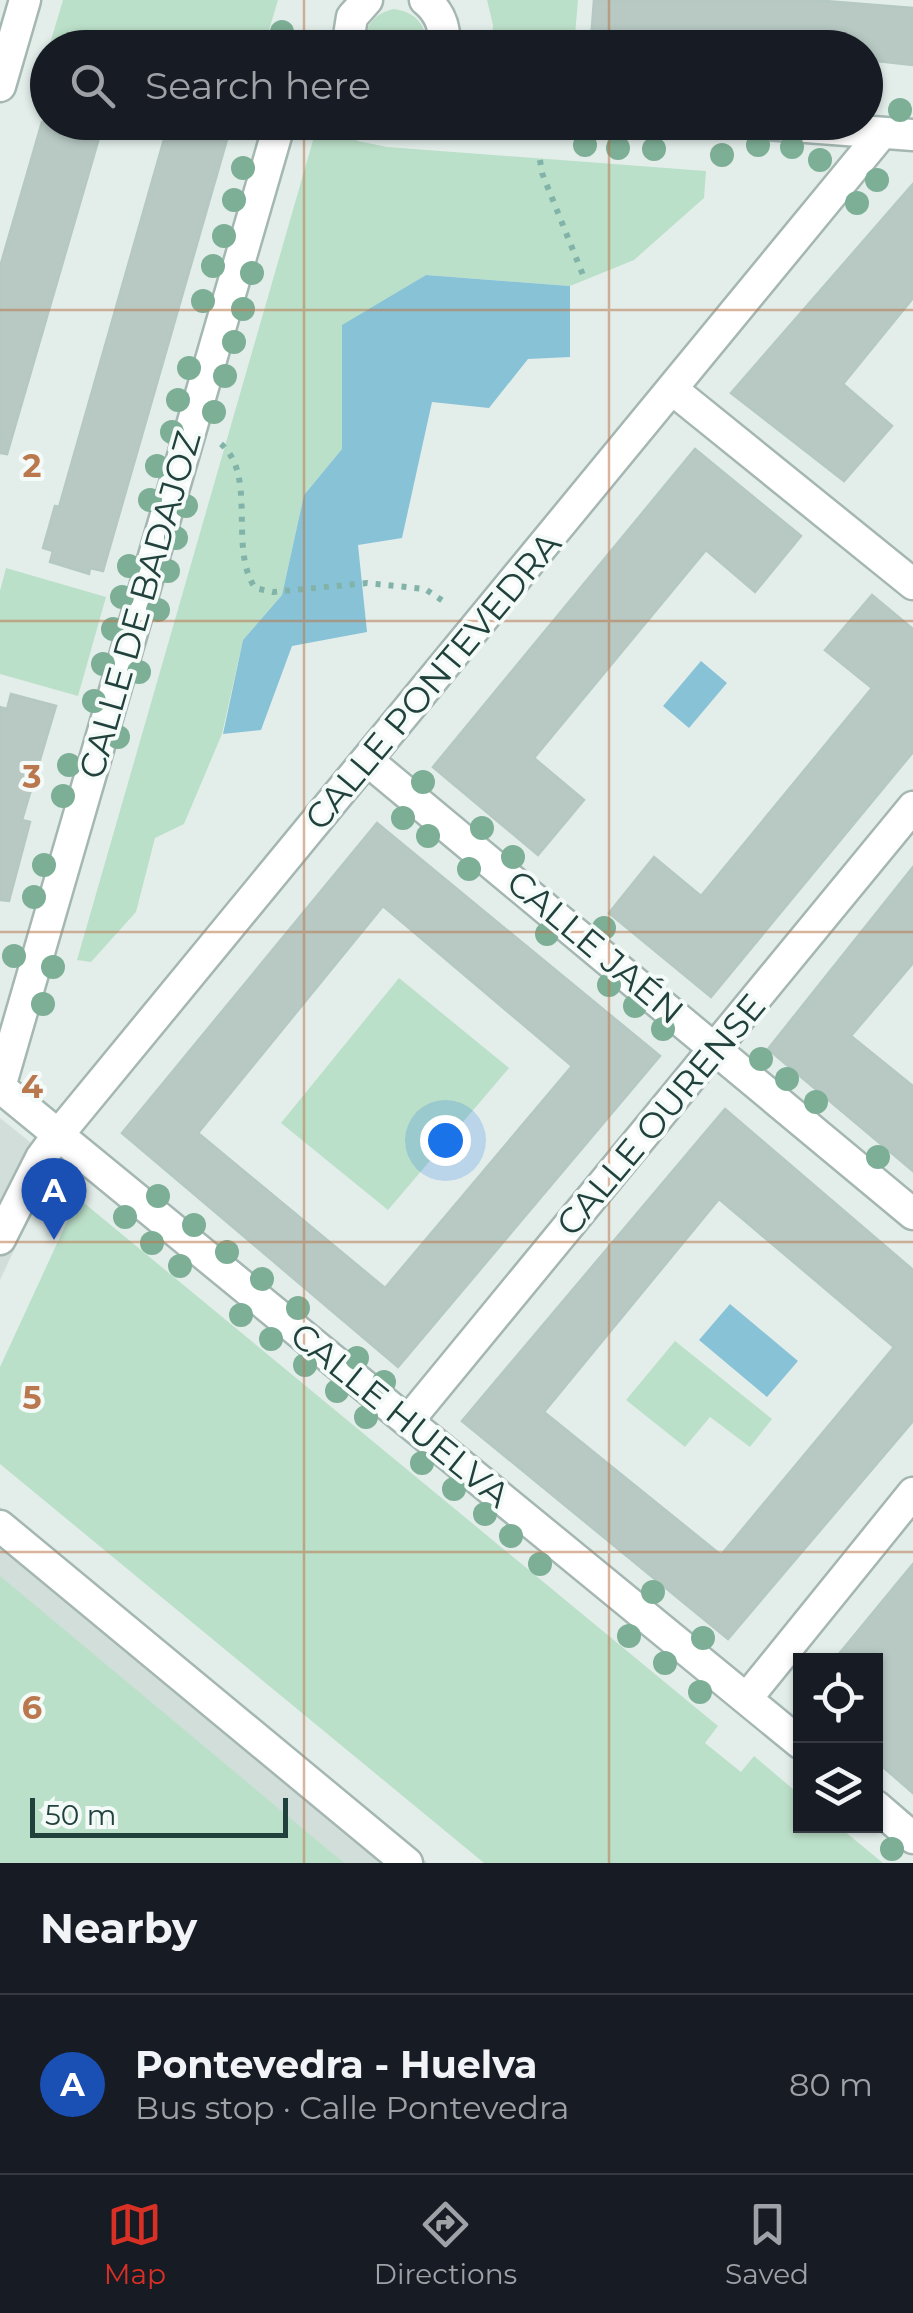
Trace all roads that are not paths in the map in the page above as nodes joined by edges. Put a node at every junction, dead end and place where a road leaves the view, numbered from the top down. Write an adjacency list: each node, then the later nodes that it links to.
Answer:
1 (25, 0): 2 (street)
2 (0, 86)
3 (883, 133): 4 (street)
4 (913, 136)
5 (275, 140): 12 (street, CALLE DE BADAJOZ)
6 (876, 140): 7 (street, CALLE PONTEVEDRA)
7 (673, 390): 8 (street); 9 (street, CALLE PONTEVEDRA)
8 (913, 584)
9 (367, 760): 11 (street, CALLE JAÉN); 13 (street, CALLE PONTEVEDRA)
10 (913, 807): 11 (street, CALLE OURENSE)
11 (717, 1048): 14 (street, CALLE JAÉN); 16 (street, CALLE OURENSE)
12 (0, 1088): 13 (street, CALLE HUELVA)
13 (58, 1135): 15 (street, CALLE PONTEVEDRA); 16 (street, CALLE HUELVA)
14 (913, 1214)
15 (0, 1239)
16 (408, 1421): 19 (street, CALLE HUELVA)
17 (913, 1493): 19 (street)
18 (0, 1526): 23 (street)
19 (747, 1698): 20 (street, CALLE HUELVA)
20 (793, 1737)
21 (883, 1812): 22 (street)
22 (913, 1838)
23 (406, 1863)

